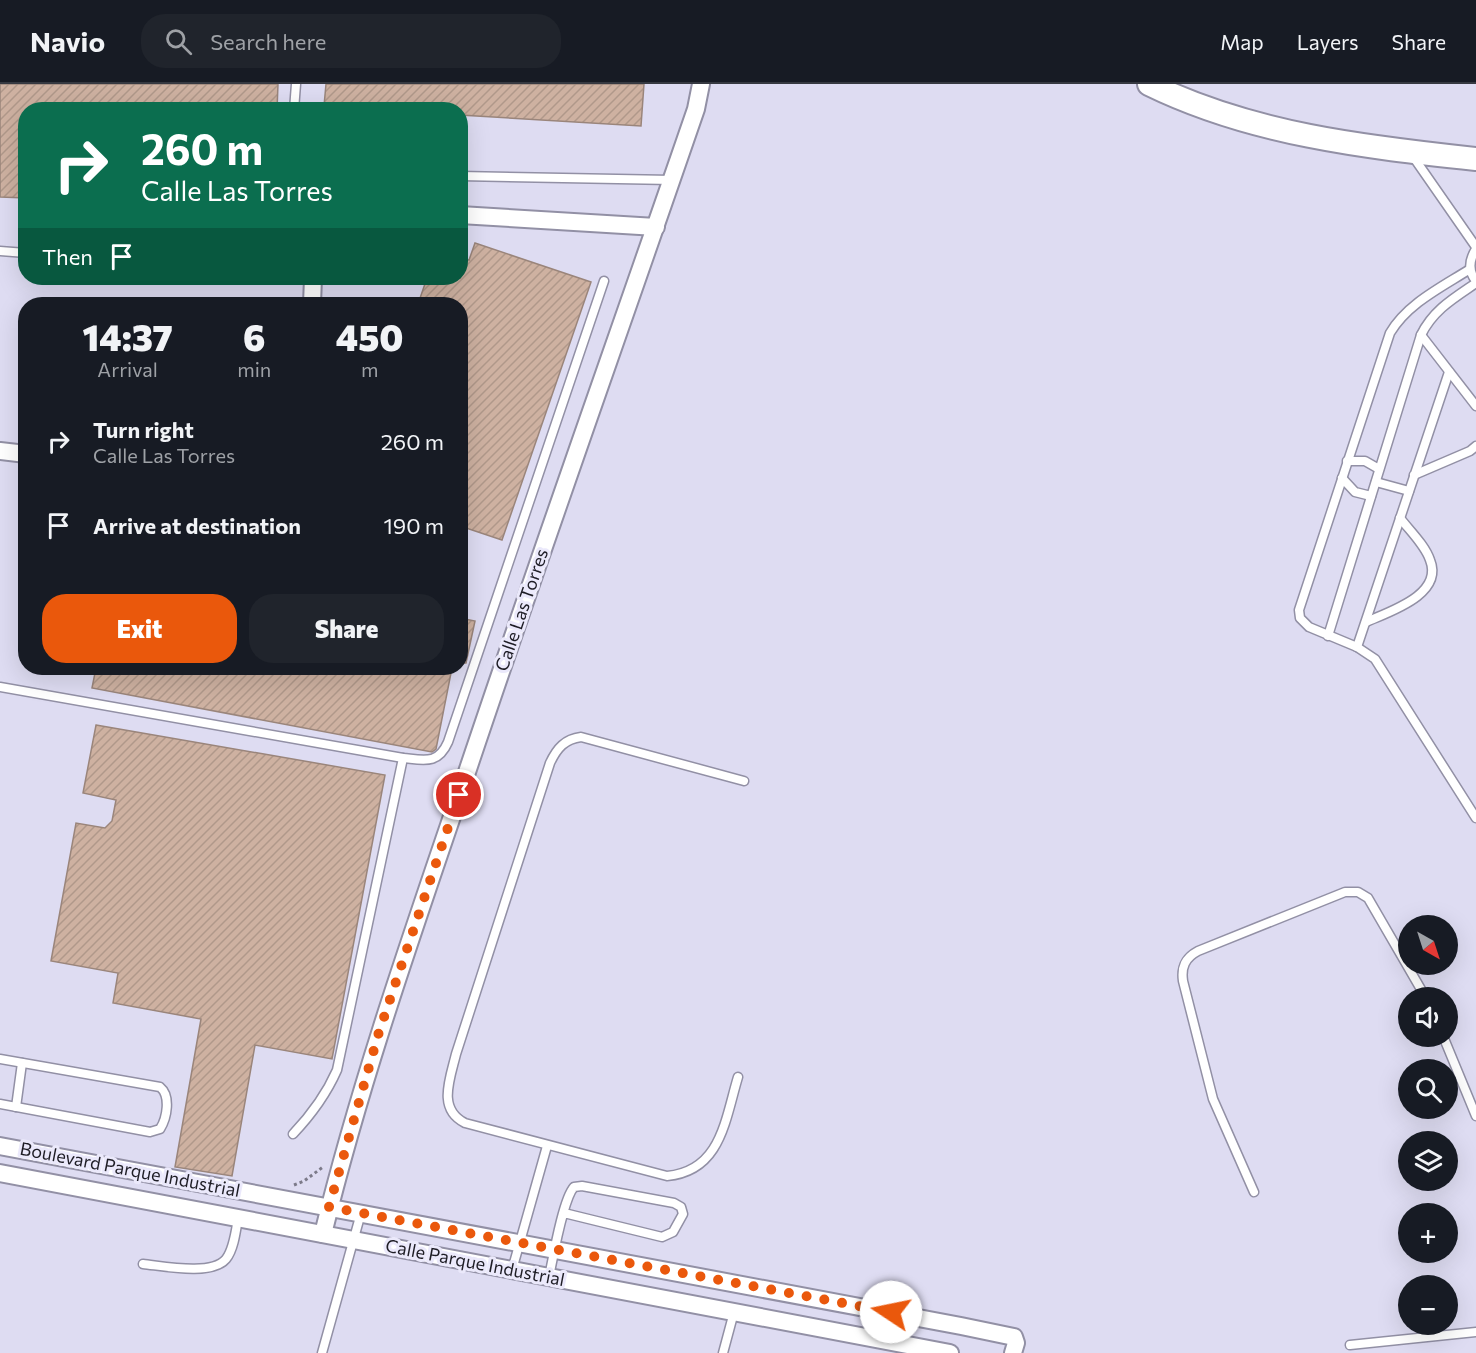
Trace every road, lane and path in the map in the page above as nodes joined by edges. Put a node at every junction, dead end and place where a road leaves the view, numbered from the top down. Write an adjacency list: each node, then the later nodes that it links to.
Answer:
1 (296, 84): 5 (lane)
2 (701, 84): 9 (street, Calle Las Torres)
3 (1149, 84): 4 (street)
4 (1189, 93): 6 (street)
5 (295, 102)
6 (1410, 152): 7 (street); 12 (lane)
7 (1476, 159)
8 (468, 176): 9 (lane)
9 (672, 180): 11 (street, Calle Las Torres)
10 (468, 215): 11 (street)
11 (656, 227): 54 (street, Calle Las Torres)
12 (1476, 248): 15 (lane)
13 (0, 251): 14 (lane)
14 (18, 252)
15 (1470, 269): 17 (lane); 24 (lane)
16 (604, 281): 36 (lane)
17 (1476, 282): 18 (lane)
18 (1421, 335): 19 (lane); 25 (lane)
19 (1449, 372): 20 (lane); 26 (lane)
20 (1476, 406)
21 (1476, 446): 26 (lane)
22 (0, 451): 23 (street)
23 (18, 453)
24 (1347, 461): 25 (lane); 27 (lane)
25 (1380, 469): 28 (lane)
26 (1414, 476): 29 (lane)
27 (1342, 478): 30 (lane); 33 (lane)
28 (1376, 482): 29 (lane); 30 (lane)
29 (1409, 491): 31 (lane)
30 (1371, 496): 33 (lane)
31 (1400, 518): 32 (lane); 32 (lane)
32 (1366, 622): 34 (lane)
33 (1328, 636): 34 (lane)
34 (1357, 647): 38 (lane)
35 (0, 687): 36 (lane)
36 (403, 758): 47 (lane)
37 (744, 781): 49 (lane)
38 (1476, 818)
39 (1420, 987): 52 (lane)
40 (1448, 1047): 46 (lane)
41 (0, 1059): 42 (lane)
42 (22, 1063): 45 (lane); 45 (lane)
43 (738, 1077): 49 (lane)
44 (0, 1104): 45 (lane)
45 (16, 1107)
46 (1476, 1116)
47 (293, 1134)
48 (0, 1146): 53 (street, Boulevard Parque Industrial)
49 (547, 1146): 60 (lane)
50 (325, 1165): 53 (path)
51 (0, 1173): 57 (street, Calle Parque Industrial)
52 (1254, 1192)
53 (261, 1195): 54 (street, Calle Parque Industrial)
54 (329, 1207): 55 (street, Calle Parque Industrial); 58 (street, Calle Las Torres)
55 (361, 1213): 59 (lane); 60 (street, Calle Parque Industrial)
56 (564, 1214): 56 (lane); 61 (lane)
57 (238, 1218): 58 (street, Calle Parque Industrial); 62 (lane)
58 (323, 1234): 59 (street, Calle Parque Industrial)
59 (354, 1240): 64 (street, Calle Parque Industrial); 71 (lane)
60 (520, 1242): 61 (street, Calle Parque Industrial); 64 (lane)
61 (555, 1249): 63 (street, Calle Parque Industrial); 65 (lane)
62 (143, 1264)
63 (635, 1264): 66 (street); 68 (street, Calle Parque Industrial)
64 (512, 1270): 65 (street, Calle Parque Industrial)
65 (549, 1277): 66 (street, Calle Parque Industrial)
66 (630, 1292): 67 (street, Calle Parque Industrial)
67 (734, 1312): 72 (lane); 73 (street, Calle Parque Industrial)
68 (961, 1326): 73 (street); 74 (street, Calle Parque Industrial)
69 (1476, 1332): 70 (lane)
70 (1350, 1345)
71 (322, 1353)
72 (723, 1353)
73 (951, 1353)
74 (1013, 1353)

